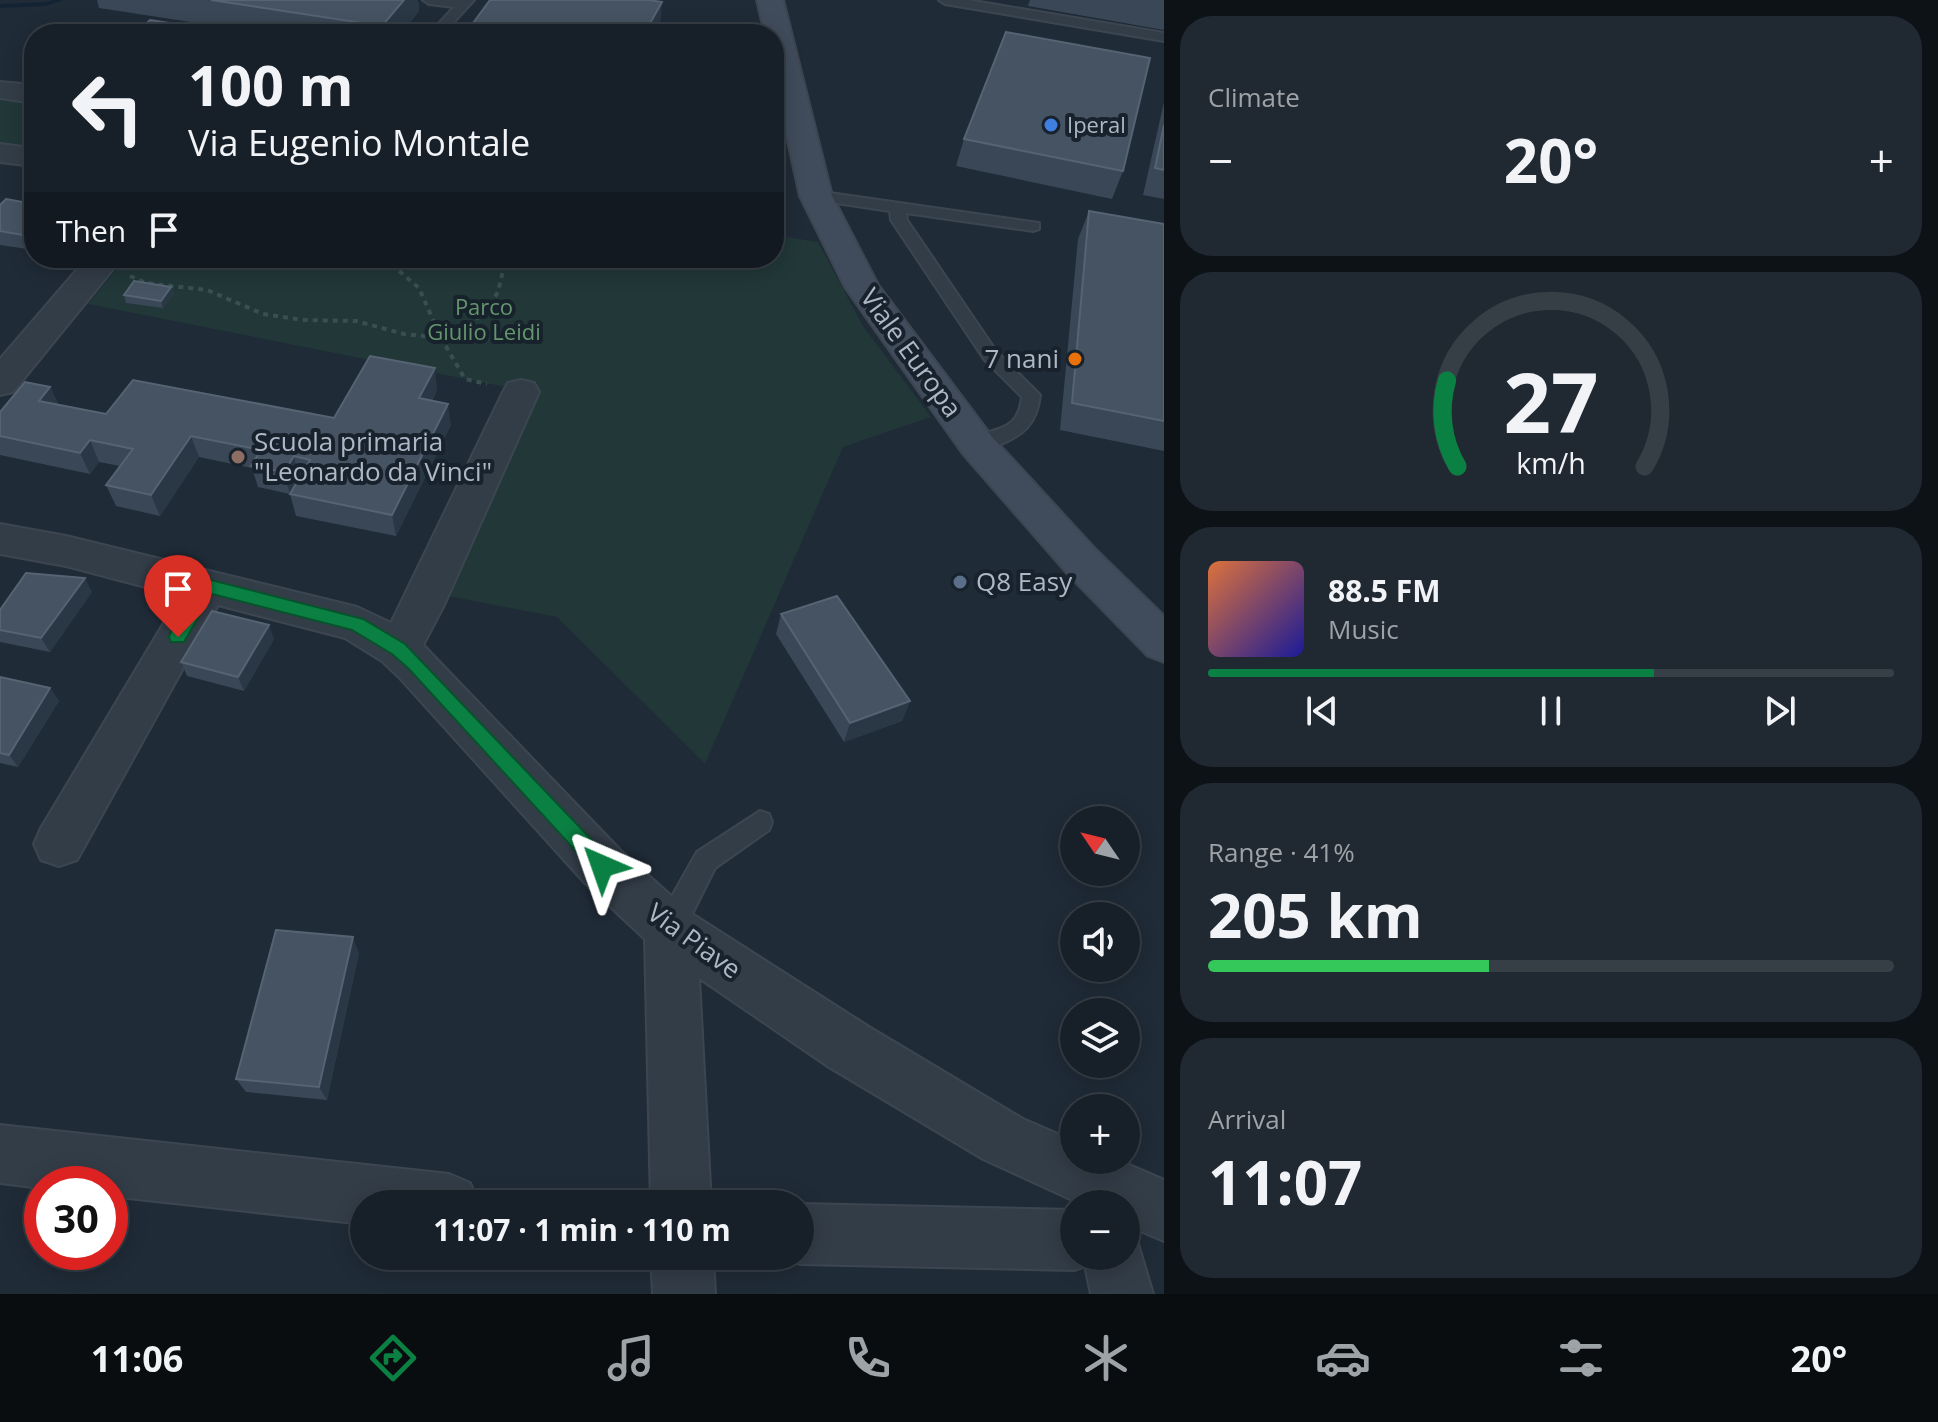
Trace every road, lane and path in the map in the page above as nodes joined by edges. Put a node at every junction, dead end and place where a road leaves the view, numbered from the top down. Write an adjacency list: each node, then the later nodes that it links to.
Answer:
1 (429, 0): 4 (lane)
2 (770, 0): 7 (street, Viale Europa)
3 (945, 0): 5 (lane)
4 (466, 2): 6 (lane)
5 (1016, 6): 8 (lane)
6 (445, 24)
7 (776, 24)
8 (1164, 37)
9 (784, 60): 14 (street, Viale Europa)
10 (0, 90): 11 (street)
11 (24, 93)
12 (0, 153): 13 (street)
13 (24, 156)
14 (816, 196): 15 (lane); 24 (street, Viale Europa)
15 (897, 207): 16 (lane); 24 (lane)
16 (1033, 226)
17 (114, 268): 22 (street)
18 (124, 268): 21 (path)
19 (396, 268): 21 (path)
20 (502, 268): 21 (path)
21 (441, 338): 23 (path)
22 (0, 383)
23 (521, 392): 28 (street)
24 (978, 446): 27 (street, Viale Europa)
25 (0, 539): 26 (street, Via Piave)
26 (207, 586): 28 (street, Via Piave); 30 (street)
27 (1164, 644)
28 (398, 649): 31 (street, Via Piave)
29 (760, 822): 31 (lane)
30 (59, 844)
31 (671, 929): 33 (street); 34 (street, Via Piave)
32 (0, 1154): 35 (street)
33 (680, 1190)
34 (1094, 1190)
35 (350, 1193)
36 (1140, 1204): 37 (street, Via Piave)
37 (1164, 1211)
38 (814, 1234): 39 (street)
39 (1060, 1240)
40 (683, 1270): 42 (street)
41 (1116, 1270): 43 (street)
42 (684, 1294)
43 (1122, 1294)

